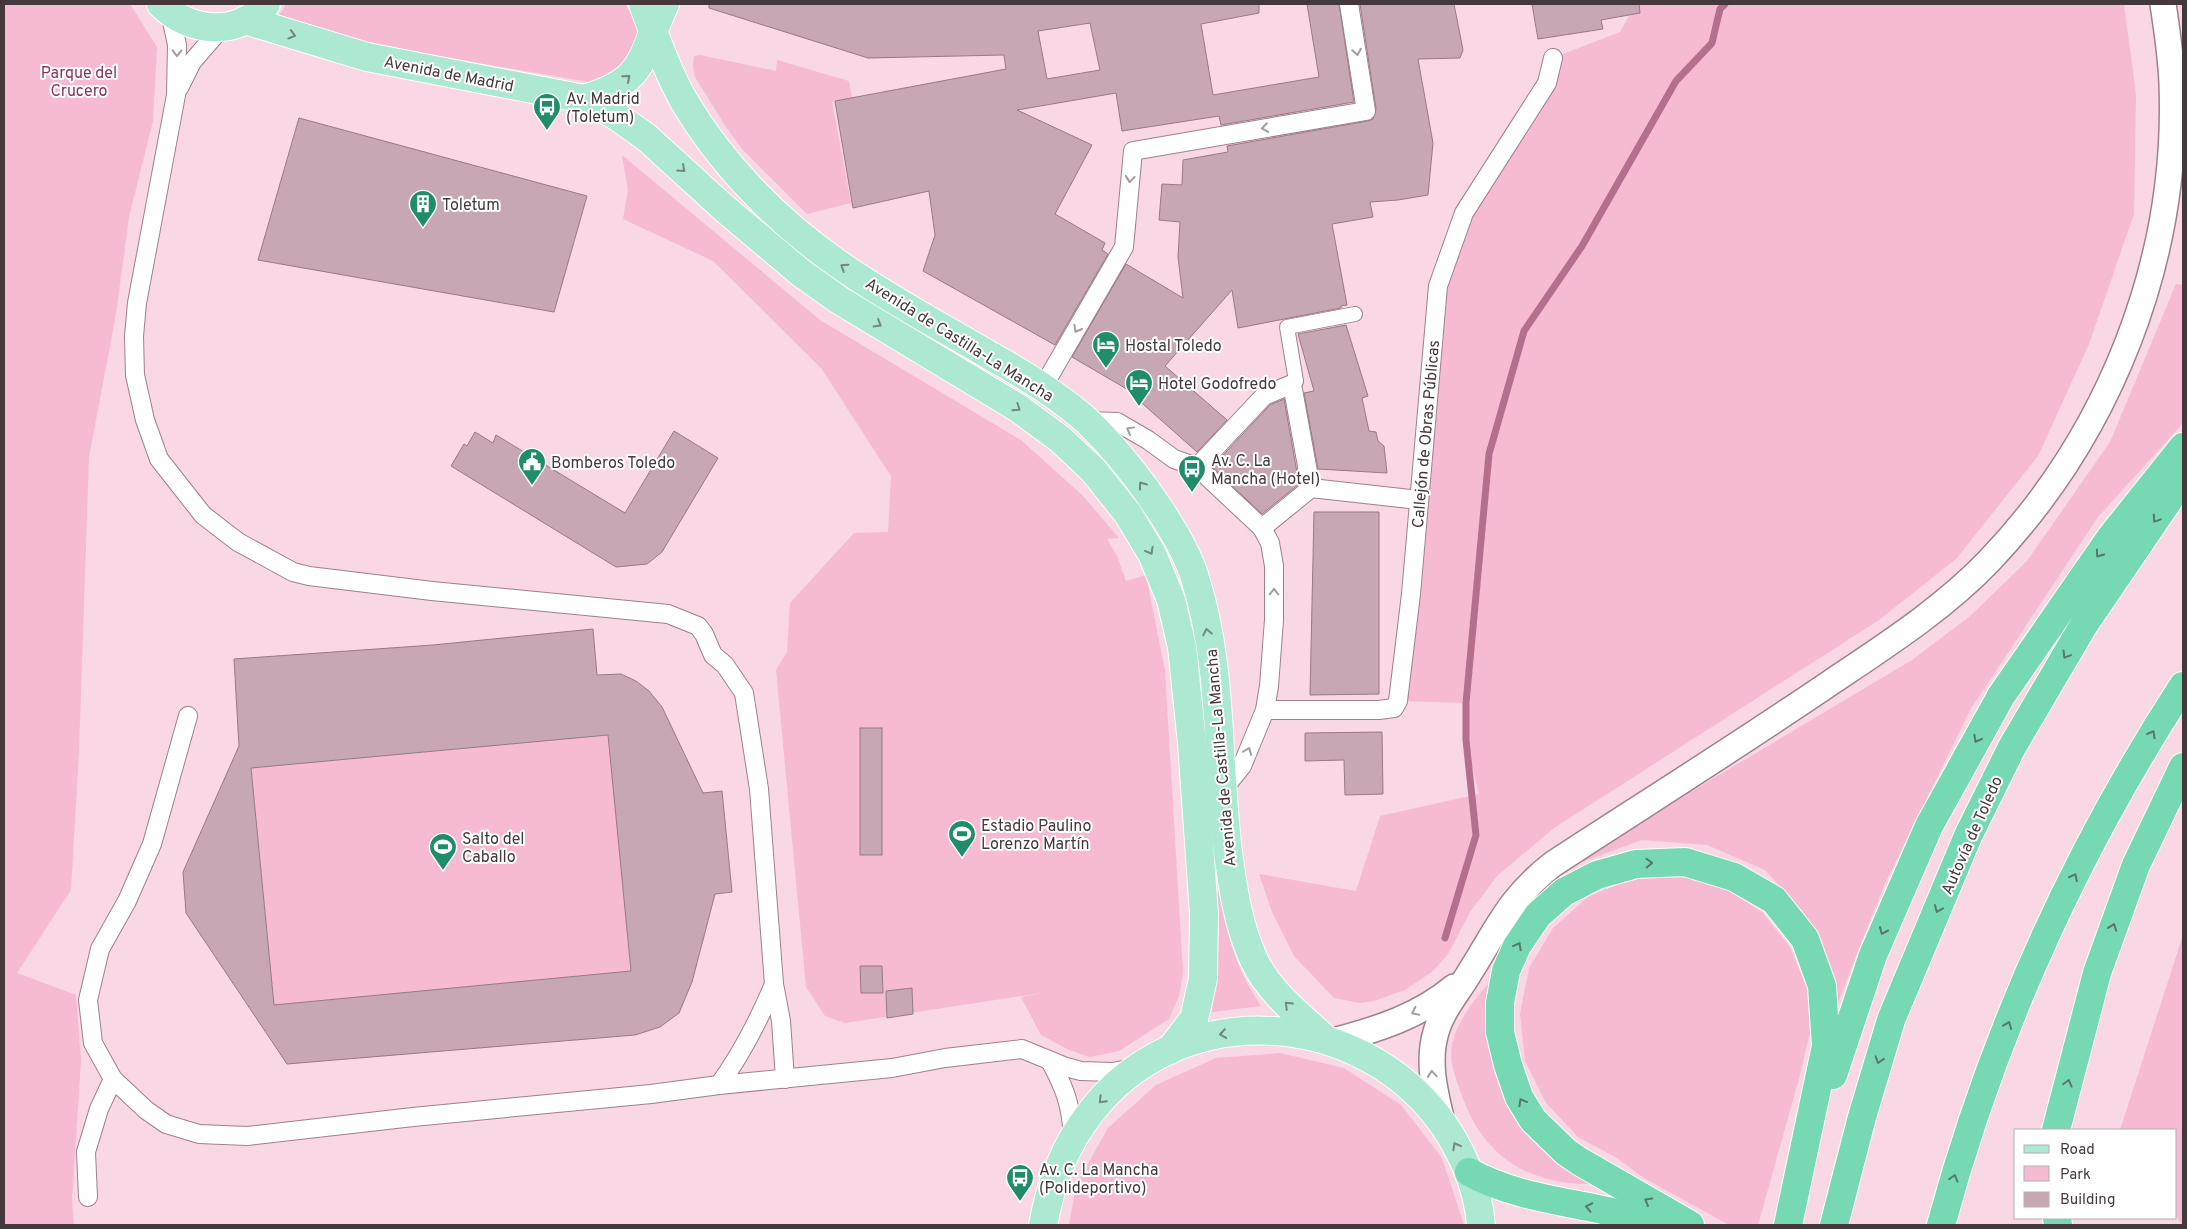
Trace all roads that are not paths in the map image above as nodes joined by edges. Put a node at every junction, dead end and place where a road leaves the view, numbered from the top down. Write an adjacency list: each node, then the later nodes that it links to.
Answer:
1 (266, 4): 7 (main road)
2 (643, 4): 8 (main road)
3 (665, 4): 8 (main road, Avenida de Madrid)
4 (1349, 4): 14 (street, one-way to 14)
5 (2164, 4): 27 (main road)
6 (165, 8): 7 (main road, Avenida de Madrid); 10 (street, one-way to 10)
7 (233, 24): 10 (street); 11 (main road, Avenida de Madrid, one-way to 11)
8 (653, 31): 11 (main road, Avenida de Madrid, one-way to 8); 14 (main road, Avenida de Castilla-La Mancha, one-way to 8)
9 (1553, 58): 20 (street, Callejón de Obras Públicas)
10 (176, 95): 28 (street)
11 (584, 99): 30 (main road, Avenida de Castilla-La Mancha, one-way to 30)
12 (1355, 314): 13 (street)
13 (1292, 384): 17 (street); 19 (street)
14 (1044, 387): 15 (main road, Avenida de Castilla-La Mancha)
15 (1087, 421): 17 (street, one-way to 15); 26 (main road, Avenida de Castilla-La Mancha, one-way to 15)
16 (2183, 447): 41 (highway, one-way to 41)
17 (1196, 467): 21 (street)
18 (2183, 479): 47 (highway, Autovía de Toledo, one-way to 47)
19 (1311, 488): 20 (street); 21 (street)
20 (1419, 500): 23 (street, Callejón de Obras Públicas)
21 (1262, 528): 23 (street, one-way to 21)
22 (2183, 686): 48 (highway, one-way to 22)
23 (1265, 710): 26 (street, one-way to 23)
24 (188, 716): 33 (street)
25 (2183, 767): 37 (highway, one-way to 25)
26 (1222, 791): 29 (main road, Avenida de Castilla-La Mancha, one-way to 26)
27 (1469, 974): 29 (main road, one-way to 29); 36 (main road, one-way to 27)
28 (774, 984): 34 (street); 35 (street)
29 (1328, 1040): 30 (main road, one-way to 30); 36 (main road)
30 (1170, 1050): 32 (main road)
31 (1050, 1061): 32 (street); 34 (street); 38 (street)
32 (1138, 1068): 38 (main road, one-way to 38)
33 (113, 1079): 35 (street); 40 (street)
34 (785, 1079): 35 (street)
35 (719, 1085)
36 (1442, 1122): 39 (main road, one-way to 36)
37 (2056, 1129)
38 (1073, 1136): 42 (main road)
39 (1469, 1172): 43 (main road); 44 (highway, one-way to 39)
40 (88, 1197)
41 (1794, 1198): 45 (highway, one-way to 41); 46 (highway)
42 (1043, 1225)
43 (1481, 1225)
44 (1653, 1225)
45 (1690, 1225)
46 (1788, 1225)
47 (1834, 1225)
48 (1941, 1225)

